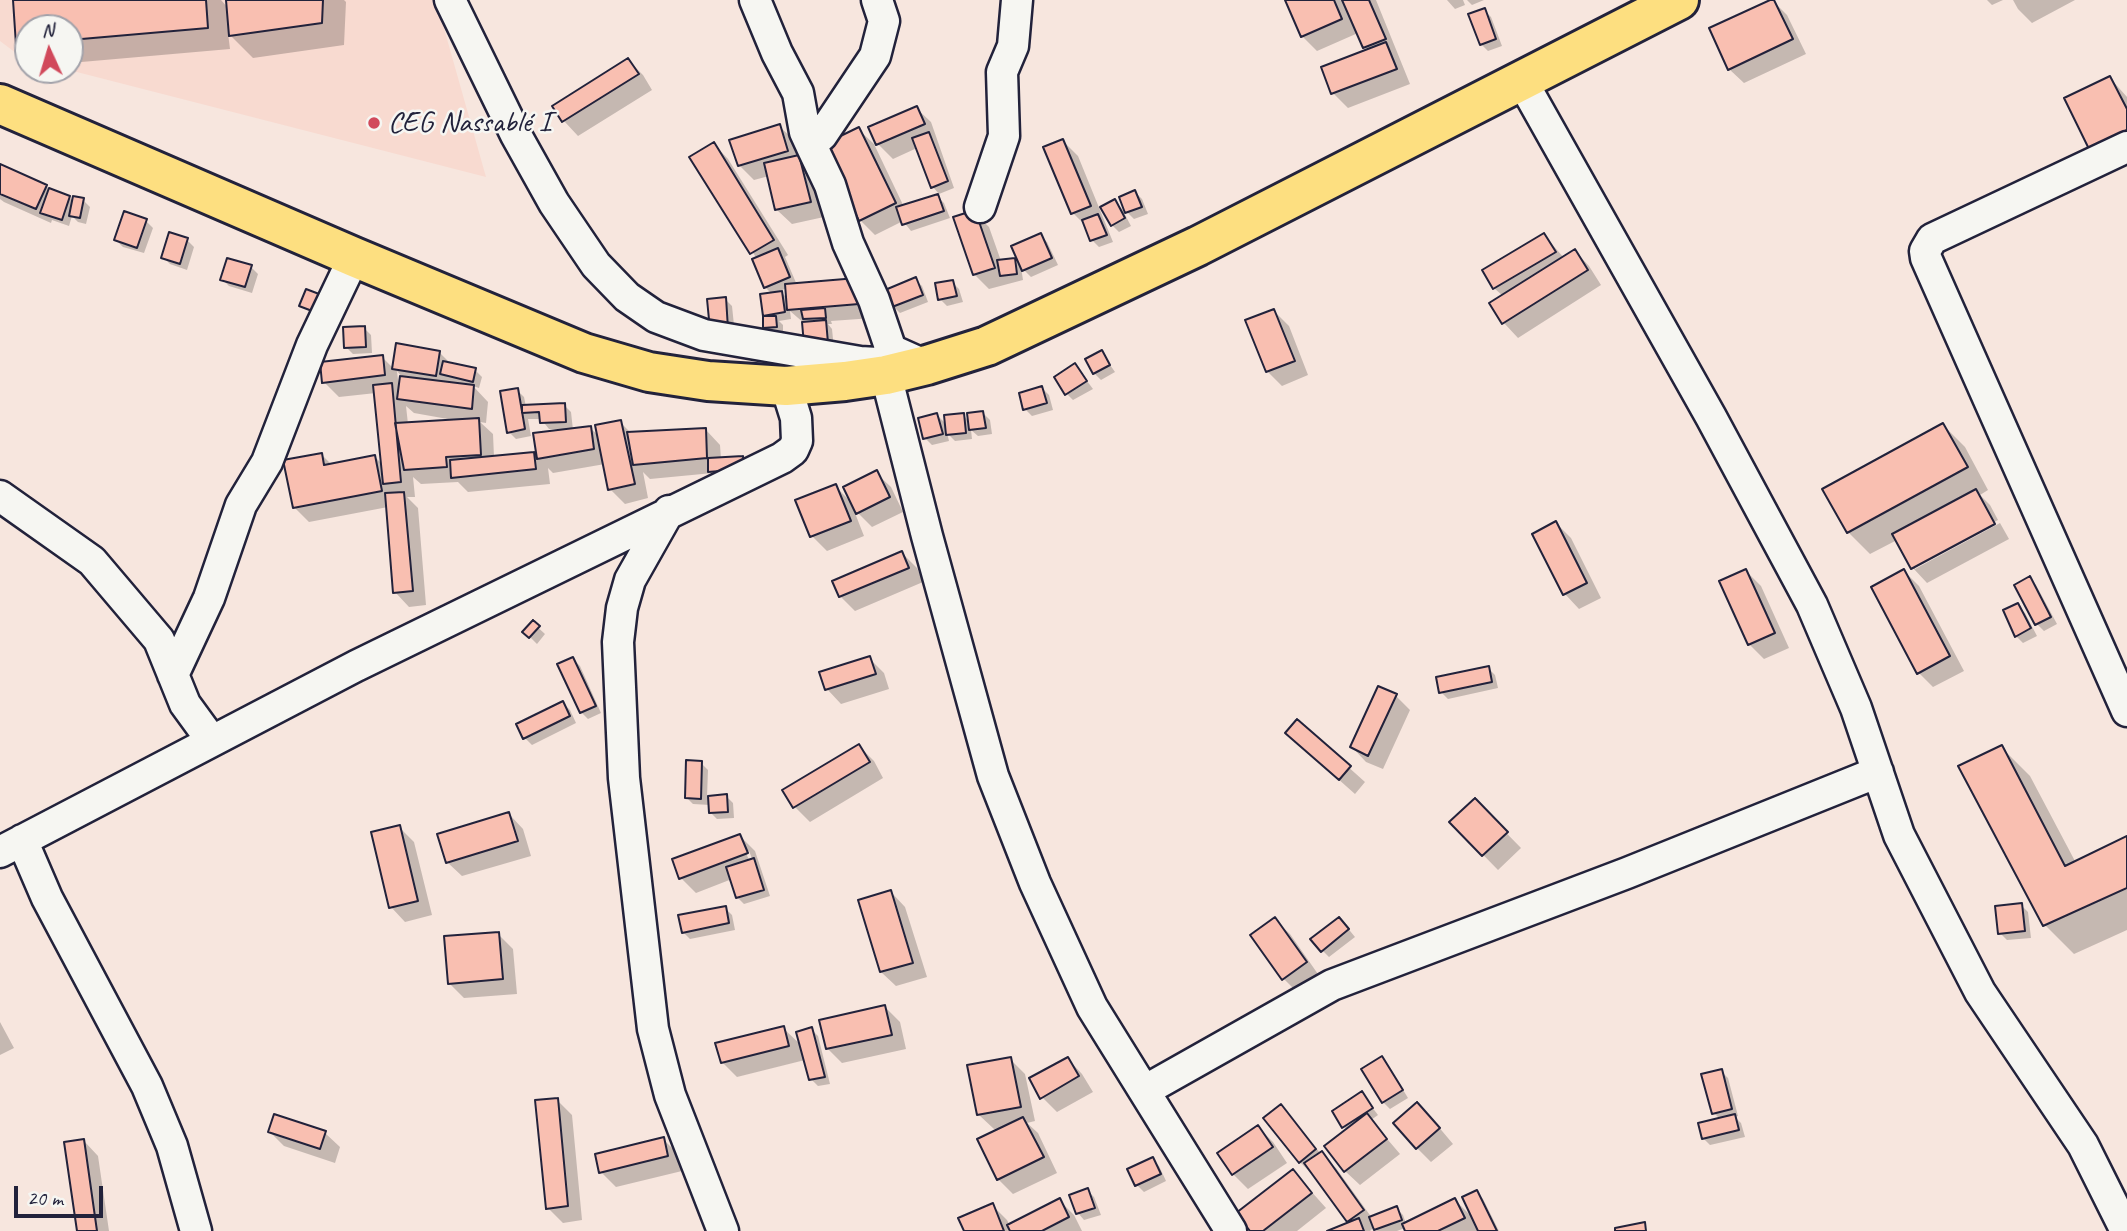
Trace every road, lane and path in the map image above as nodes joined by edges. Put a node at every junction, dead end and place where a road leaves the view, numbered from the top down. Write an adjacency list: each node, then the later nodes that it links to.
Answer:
1 (450, 0): 14 (street)
2 (755, 0): 10 (street)
3 (877, 0): 10 (street)
4 (1017, 0): 12 (street)
5 (1679, 0): 6 (main road)
6 (1522, 81): 14 (main road); 22 (street)
7 (0, 84): 9 (main road)
8 (0, 104): 9 (main road)
9 (63, 133): 13 (main road)
10 (811, 145): 14 (street)
11 (2127, 147): 20 (street)
12 (979, 207)
13 (354, 257): 16 (main road); 19 (street)
14 (927, 365): 15 (main road)
15 (886, 375): 16 (main road); 24 (street)
16 (786, 386): 18 (street)
17 (0, 496): 19 (street)
18 (669, 511): 21 (street); 26 (street)
19 (173, 675): 21 (street)
20 (2127, 711)
21 (212, 741): 23 (street)
22 (1878, 772): 24 (street); 28 (street)
23 (11, 846): 25 (street)
24 (1144, 1091): 27 (street)
25 (196, 1231)
26 (723, 1231)
27 (1231, 1231)
28 (2126, 1231)

